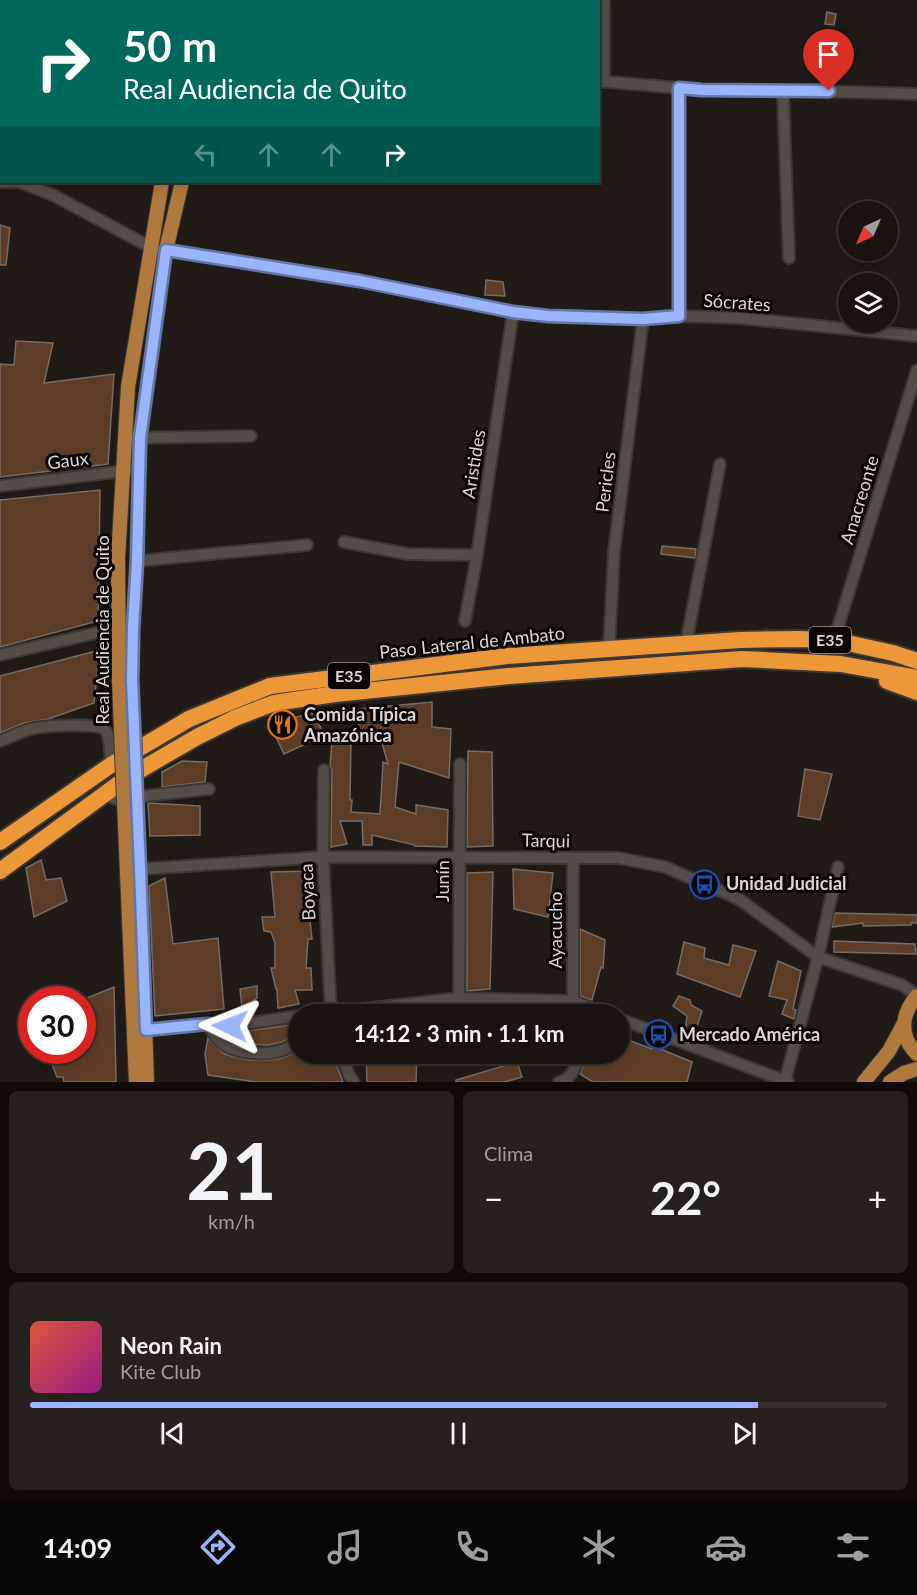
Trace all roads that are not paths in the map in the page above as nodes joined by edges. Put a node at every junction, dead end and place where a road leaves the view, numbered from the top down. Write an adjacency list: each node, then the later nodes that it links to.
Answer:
1 (604, 0): 2 (street)
2 (601, 82): 3 (street)
3 (679, 88): 4 (street); 13 (street)
4 (783, 91): 5 (street); 11 (street)
5 (917, 94)
6 (22, 183): 9 (street, Sócrates)
7 (162, 183): 9 (main road, Real Audiencia de Quito)
8 (182, 183): 10 (main road, Real Audiencia de Quito)
9 (152, 248): 10 (street, Sócrates); 18 (main road, Real Audiencia de Quito)
10 (166, 250): 12 (street, Sócrates); 19 (main road, Real Audiencia de Quito)
11 (789, 258)
12 (513, 312): 14 (street, Sócrates); 26 (street, Aristides)
13 (679, 316): 14 (street, Sócrates); 15 (street, Sócrates)
14 (643, 319): 33 (street, Pericles)
15 (917, 336)
16 (917, 369): 31 (street, Anacreonte)
17 (251, 436): 19 (street)
18 (126, 438): 19 (street); 22 (main road, Real Audiencia de Quito)
19 (140, 438): 21 (main road, Real Audiencia de Quito)
20 (720, 464): 32 (street)
21 (140, 469): 22 (street, Gaux); 27 (main road, Real Audiencia de Quito)
22 (124, 470): 23 (street, Gaux); 29 (main road, Real Audiencia de Quito)
23 (0, 486)
24 (344, 542): 26 (street)
25 (307, 544): 27 (street)
26 (477, 555): 28 (street, Aristides)
27 (137, 561): 30 (main road, Real Audiencia de Quito)
28 (465, 621)
29 (118, 628): 30 (street); 34 (street); 38 (main road, Real Audiencia de Quito)
30 (133, 628): 38 (main road, Real Audiencia de Quito)
31 (834, 640): 32 (highway, Paso Lateral de Ambato / E35); 35 (highway, Paso Lateral de Ambato / E35)
32 (686, 644): 33 (highway, Paso Lateral de Ambato / E35)
33 (609, 649): 42 (highway, Paso Lateral de Ambato / E35)
34 (0, 655)
35 (917, 661)
36 (841, 664): 37 (highway); 39 (highway); 45 (highway, Paso Lateral de Ambato / E35)
37 (917, 678)
38 (125, 680): 47 (main road, Real Audiencia de Quito, bridge)
39 (917, 692)
40 (0, 741): 42 (street)
41 (460, 764): 49 (street, Junín)
42 (111, 765): 46 (highway, Paso Lateral de Ambato / E35)
43 (324, 770): 48 (street, Boyaca)
44 (208, 789): 45 (street)
45 (105, 795): 53 (highway, Paso Lateral de Ambato / E35)
46 (0, 842)
47 (132, 850): 52 (main road, Real Audiencia de Quito); 66 (main road, Real Audiencia de Quito)
48 (323, 857): 49 (street, Tarqui); 52 (street, Tarqui); 58 (street, Boyaca)
49 (460, 857): 50 (street, Tarqui); 56 (street, Junín)
50 (573, 858): 54 (street, Tarqui); 57 (street, Ayacucho)
51 (838, 867): 54 (street)
52 (140, 869): 66 (main road, Real Audiencia de Quito)
53 (0, 871)
54 (818, 957): 55 (street, Tarqui); 72 (street)
55 (917, 996): 65 (main road)
56 (459, 998): 57 (street); 59 (street)
57 (573, 1001): 60 (street, Ayacucho); 61 (street)
58 (331, 1004)
59 (408, 1004)
60 (574, 1004)
61 (581, 1004)
62 (288, 1017): 64 (street)
63 (630, 1023): 72 (street)
64 (207, 1024): 66 (street); 67 (street)
65 (903, 1025): 68 (main road); 77 (main road)
66 (140, 1031): 73 (main road, Real Audiencia de Quito); 74 (main road, Real Audiencia de Quito)
67 (288, 1048)
68 (917, 1054)
69 (345, 1064): 75 (street)
70 (576, 1064): 76 (street)
71 (917, 1069): 78 (main road)
72 (787, 1081)
73 (136, 1082)
74 (147, 1082)
75 (354, 1082)
76 (561, 1082)
77 (864, 1082)
78 (890, 1082)

